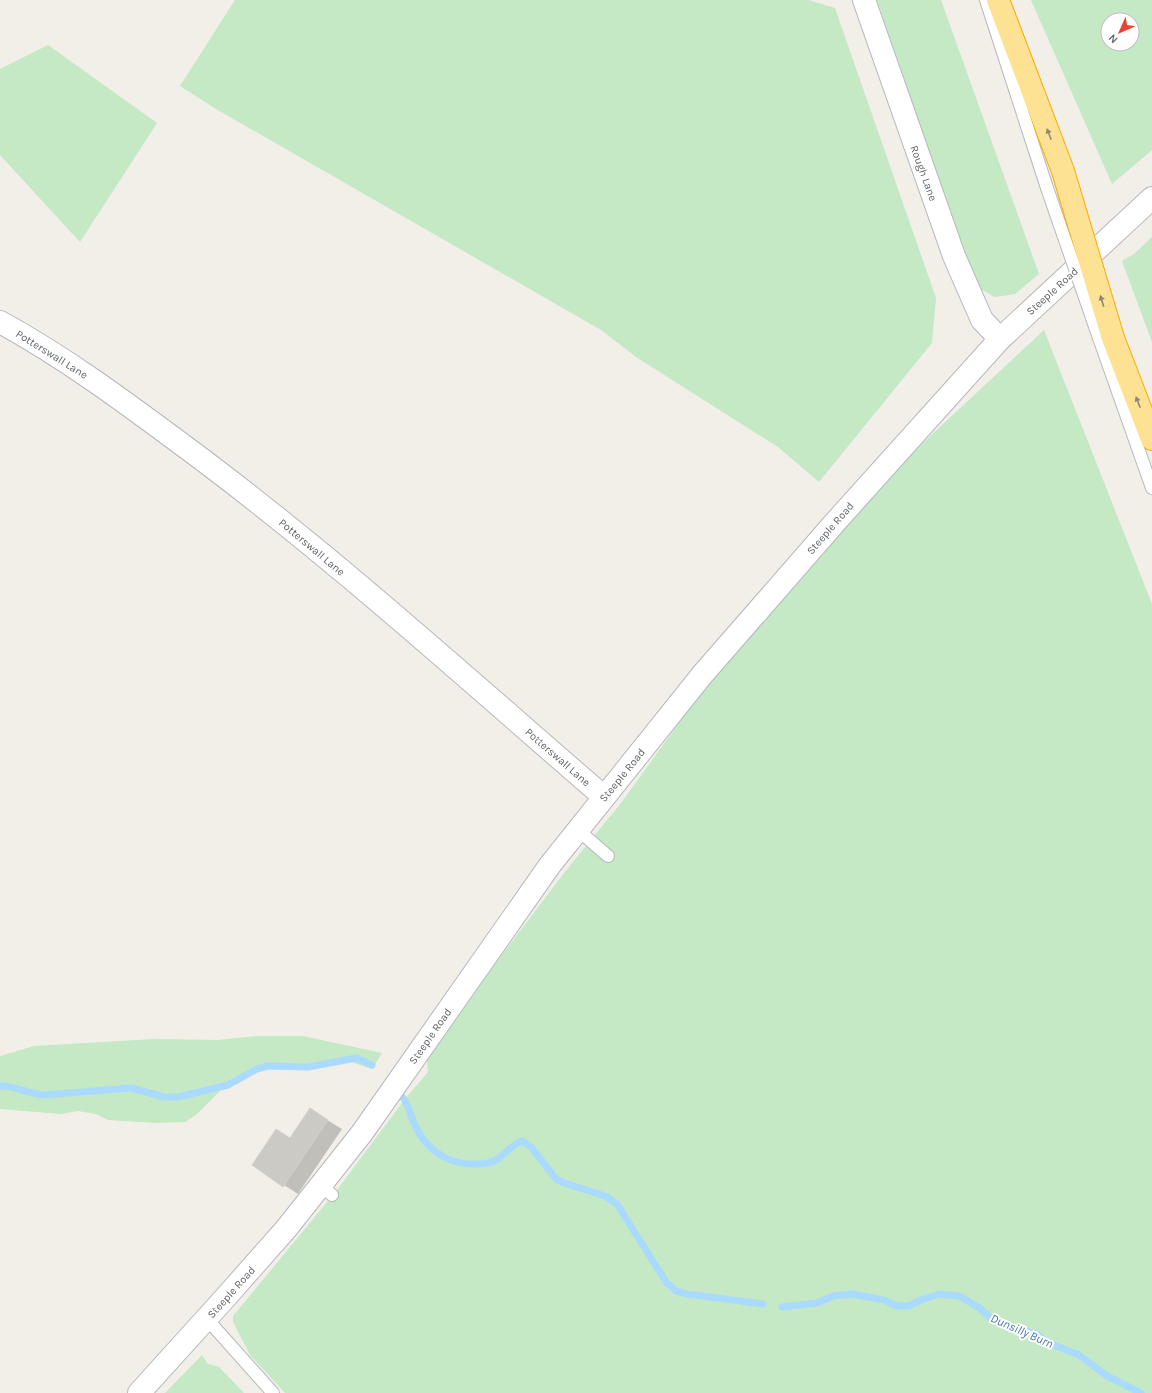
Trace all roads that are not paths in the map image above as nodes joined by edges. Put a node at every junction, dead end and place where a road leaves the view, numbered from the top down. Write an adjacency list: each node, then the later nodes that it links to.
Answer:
1 (864, 0): 7 (street, Rough Lane)
2 (986, 0): 6 (lane, bridge)
3 (998, 0): 6 (highway, one-way to 3, bridge)
4 (1152, 198): 7 (street, Steeple Road)
5 (0, 322): 10 (street, Potterswall Lane)
6 (1106, 338): 8 (highway, one-way to 6); 9 (lane)
7 (1000, 339): 10 (street, Steeple Road)
8 (1152, 438)
9 (1152, 488)
10 (604, 797): 11 (street, Steeple Road)
11 (578, 830): 12 (lane); 13 (street, Steeple Road)
12 (608, 856)
13 (207, 1319): 14 (street, Steeple Road); 15 (lane)
14 (139, 1393)
15 (273, 1393)

